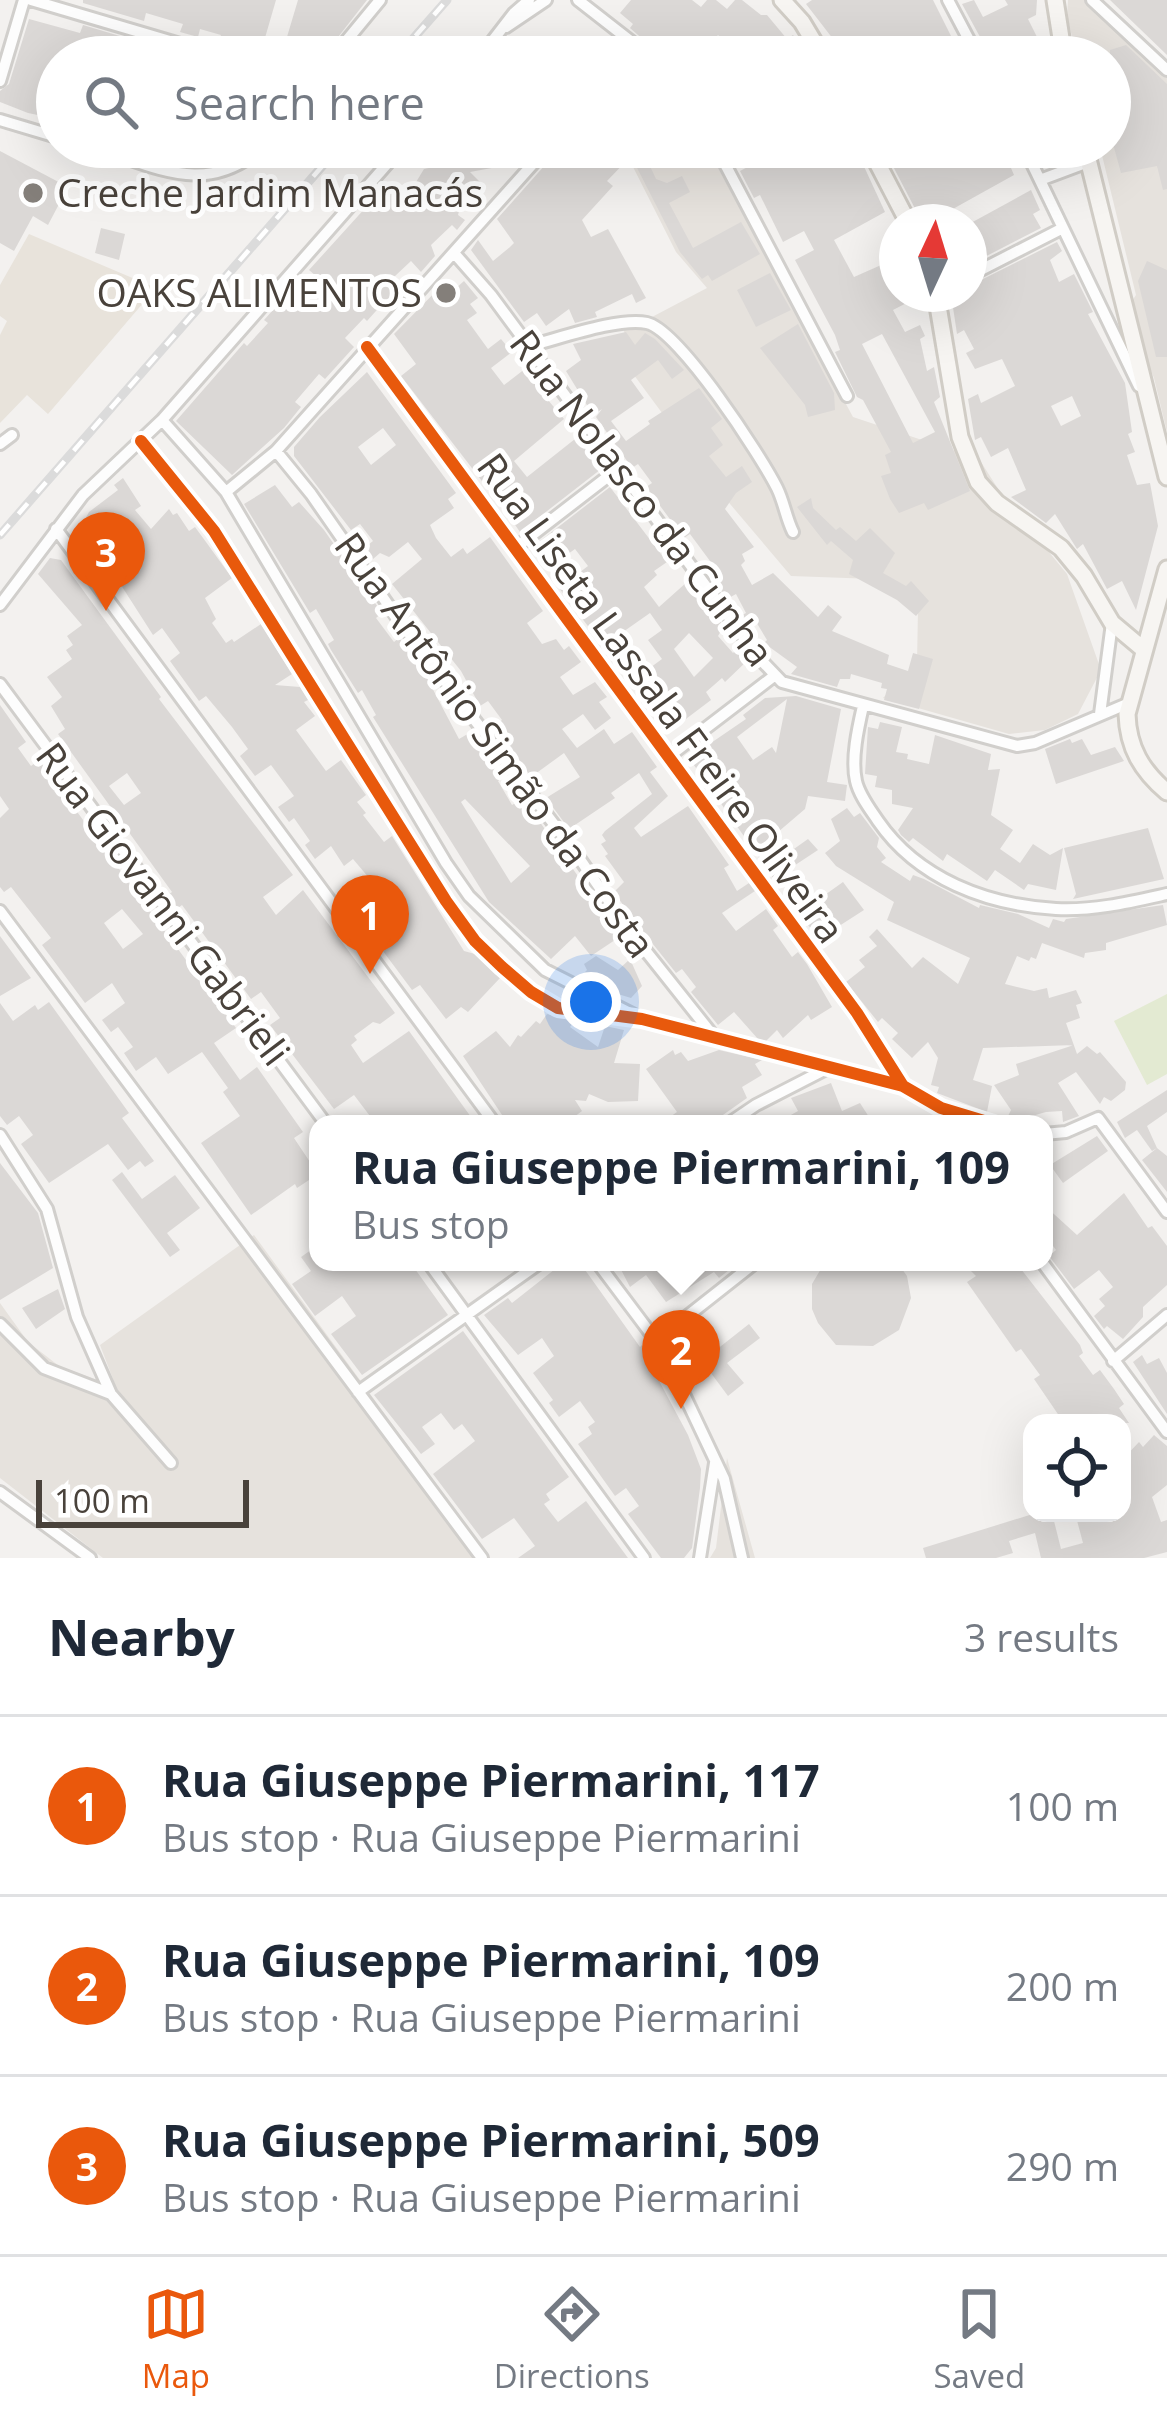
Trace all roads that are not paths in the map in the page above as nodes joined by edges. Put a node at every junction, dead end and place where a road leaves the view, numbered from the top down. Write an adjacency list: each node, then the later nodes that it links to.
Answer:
1 (28, 0): 11 (street); 21 (street)
2 (380, 0): 12 (street)
3 (529, 0): 10 (street)
4 (546, 0): 10 (street)
5 (578, 0): 14 (street)
6 (782, 0): 15 (street)
7 (948, 0): 16 (street)
8 (1055, 0): 17 (street)
9 (1092, 0): 18 (street)
10 (506, 27): 13 (street)
11 (152, 36)
12 (350, 36)
13 (498, 36)
14 (624, 36)
15 (810, 36)
16 (967, 36)
17 (1061, 36)
18 (1131, 36)
19 (1131, 36): 20 (street)
20 (1167, 70)
21 (0, 81)
22 (0, 120): 23 (street)
23 (36, 131)
24 (165, 168): 25 (street)
25 (230, 168)
26 (384, 168): 43 (street)
27 (529, 168): 36 (street)
28 (727, 168): 41 (street)
29 (880, 168): 34 (street)
30 (1034, 168): 33 (street)
31 (1063, 168): 33 (street)
32 (1090, 168): 42 (street)
33 (1040, 180): 35 (street)
34 (899, 204)
35 (1063, 228): 37 (street); 42 (street)
36 (454, 253): 39 (street, Rua Nolasco da Cunha); 40 (street)
37 (987, 267)
38 (939, 312): 56 (street)
39 (529, 346): 48 (street, Rua Nolasco da Cunha); 52 (street)
40 (367, 347): 47 (street); 53 (street, Rua Liseta Lassala Freire Oliveira)
41 (847, 396)
42 (1152, 416): 49 (street)
43 (162, 420): 45 (street); 50 (street)
44 (12, 435): 46 (street)
45 (141, 441): 51 (street); 67 (street)
46 (0, 444)
47 (276, 452): 50 (street); 68 (street, Rua Antônio Simão da Costa)
48 (619, 468): 53 (street); 58 (street, Rua Nolasco da Cunha)
49 (1167, 477)
50 (226, 492): 67 (street)
51 (56, 529): 55 (street); 72 (street)
52 (793, 532)
53 (514, 549): 63 (street, Rua Liseta Lassala Freire Oliveira)
54 (1167, 569): 57 (street)
55 (0, 605)
56 (1112, 622): 57 (street); 62 (street)
57 (1143, 649): 60 (street)
58 (774, 676): 61 (street, Rua Nolasco da Cunha); 63 (street)
59 (0, 684): 71 (street, Rua Giovanni Gabrieli)
60 (1129, 703): 62 (street, Rua Nolasco da Cunha); 64 (street)
61 (863, 706): 62 (street, Rua Nolasco da Cunha); 65 (street)
62 (1100, 714)
63 (668, 757): 70 (street, Rua Liseta Lassala Freire Oliveira)
64 (1167, 793)
65 (1167, 894)
66 (0, 910): 88 (street)
67 (642, 1019): 68 (street)
68 (715, 1037): 69 (street)
69 (831, 1067): 70 (street); 73 (street)
70 (903, 1086): 74 (street)
71 (319, 1115)
72 (488, 1115)
73 (741, 1115)
74 (964, 1115)
75 (1053, 1133): 77 (street)
76 (0, 1136): 89 (street)
77 (1167, 1212)
78 (434, 1271): 84 (street)
79 (529, 1271): 84 (street)
80 (604, 1271): 86 (street)
81 (745, 1271): 86 (street)
82 (1048, 1271): 87 (street)
83 (1167, 1315): 87 (street)
84 (467, 1316): 88 (street); 96 (street)
85 (0, 1324): 89 (street)
86 (657, 1340): 91 (street)
87 (1113, 1361): 90 (street)
88 (358, 1392): 95 (street)
89 (111, 1394): 92 (street)
90 (1167, 1432)
91 (716, 1460): 97 (street); 98 (street)
92 (171, 1462)
93 (0, 1492): 94 (street)
94 (90, 1558)
95 (482, 1558)
96 (644, 1558)
97 (700, 1558)
98 (742, 1558)

